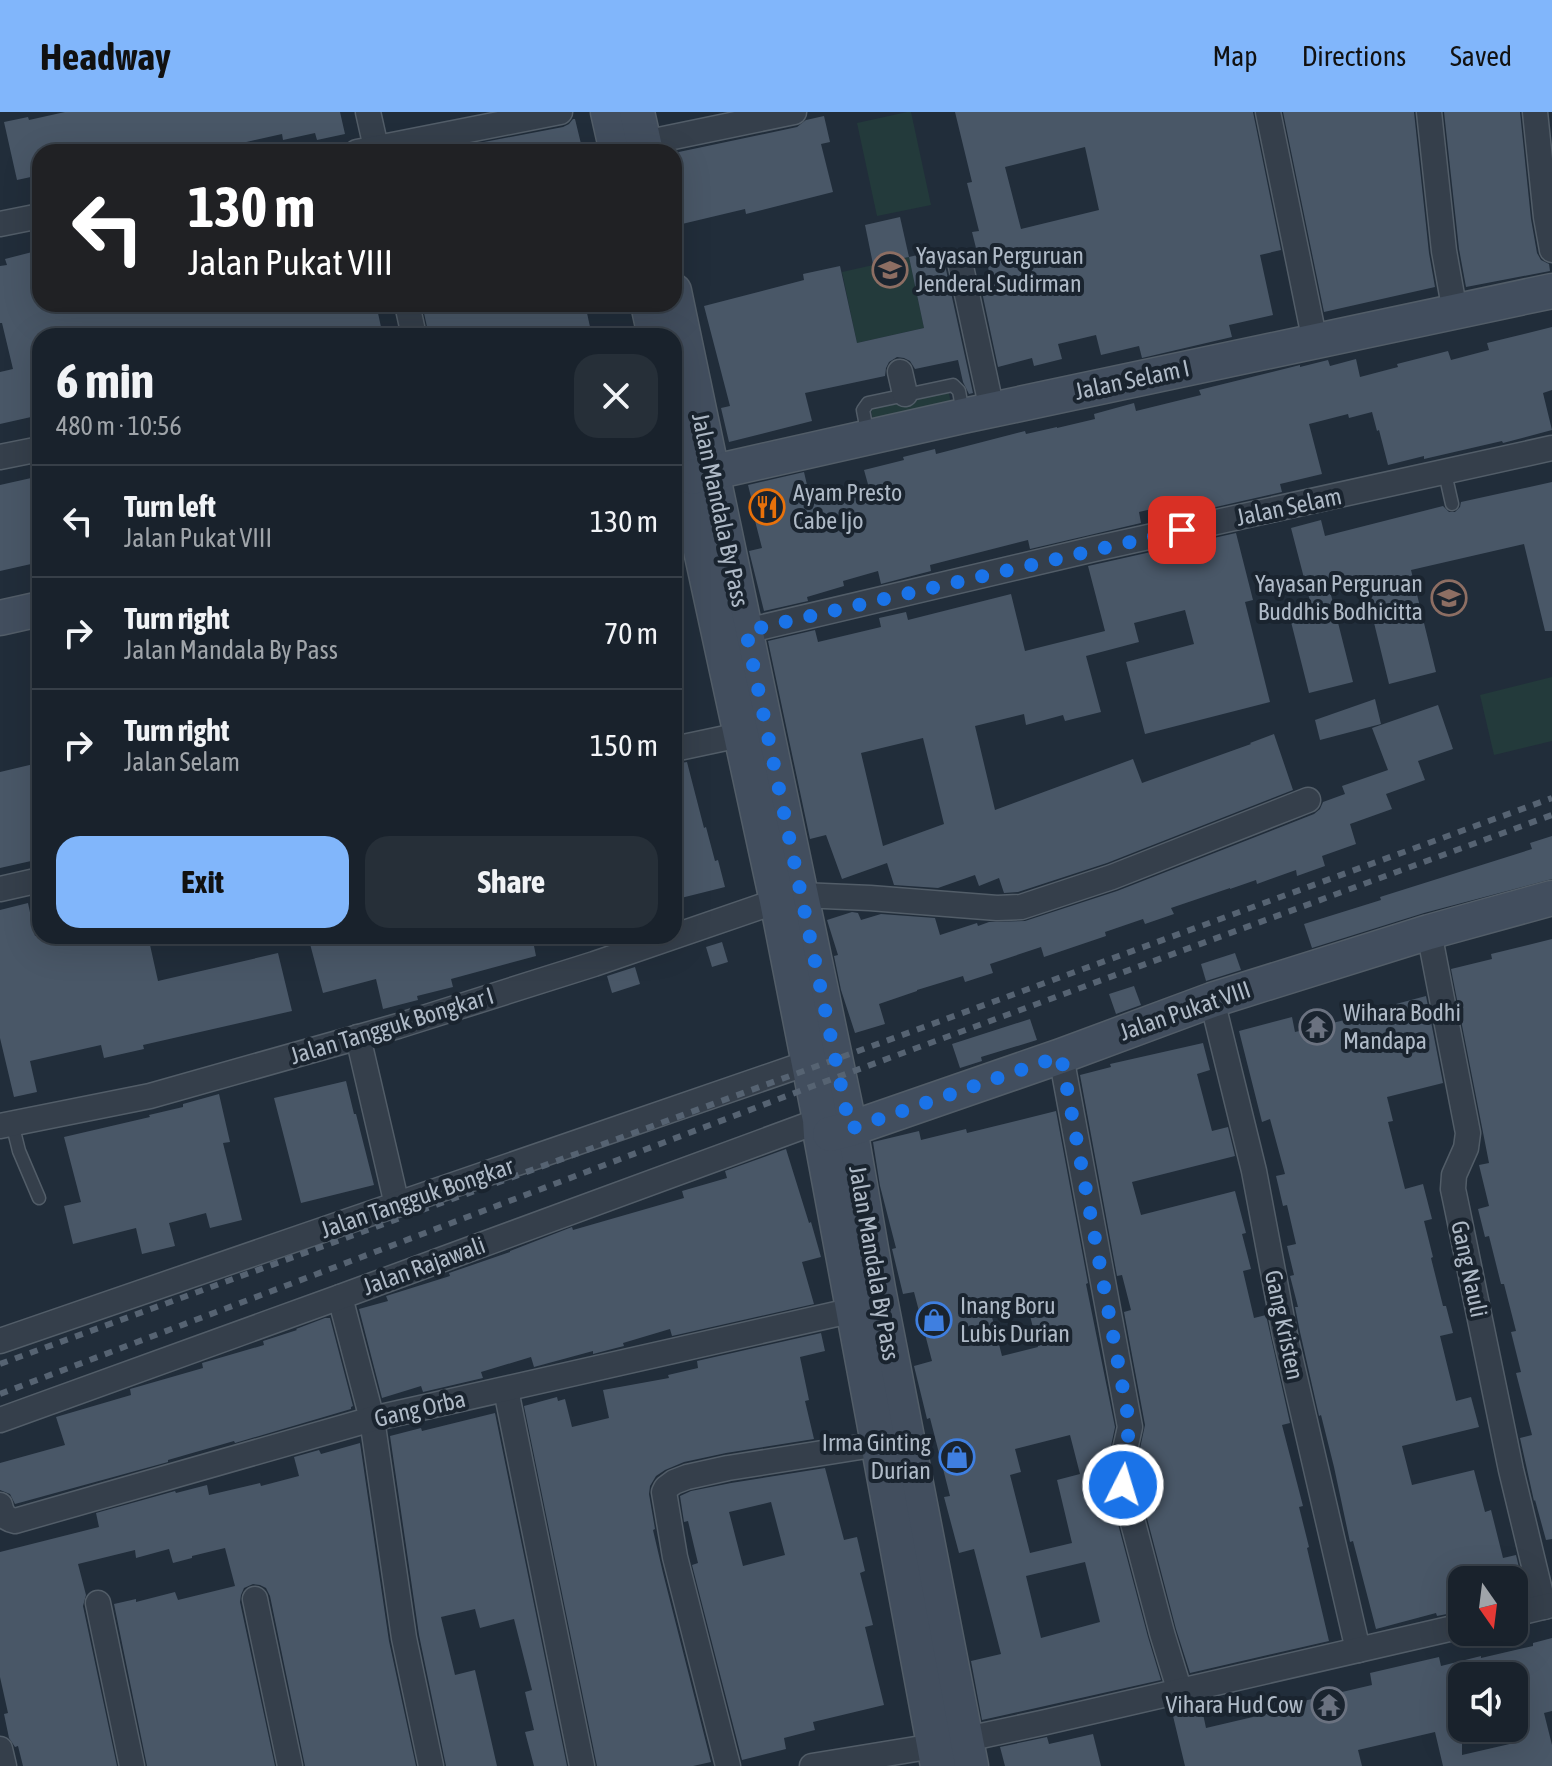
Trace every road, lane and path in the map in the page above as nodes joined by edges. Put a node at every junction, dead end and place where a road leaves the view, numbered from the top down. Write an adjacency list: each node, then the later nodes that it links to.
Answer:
1 (368, 112): 9 (street)
2 (560, 112): 10 (street)
3 (608, 112): 8 (street)
4 (794, 112): 8 (street)
5 (1268, 112): 17 (street)
6 (1429, 112): 16 (street)
7 (1535, 112): 13 (street)
8 (636, 140)
9 (370, 144)
10 (404, 144)
11 (32, 218): 12 (street)
12 (0, 224)
13 (1552, 250)
14 (960, 262): 19 (street)
15 (1552, 291): 16 (street, Jalan Selam I)
16 (1455, 312): 17 (street, Jalan Selam I)
17 (1315, 342): 19 (street, Jalan Selam I)
18 (682, 379): 26 (street, Jalan Mandala By Pass)
19 (978, 413): 20 (street, Jalan Selam I); 20 (lane)
20 (868, 437): 26 (street, Jalan Selam I)
21 (1552, 448): 25 (street, Jalan Selam)
22 (682, 450): 26 (street, Jalan Mandala By Pass)
23 (32, 451): 24 (street)
24 (0, 457)
25 (1445, 473): 27 (lane); 30 (street, Jalan Selam)
26 (691, 477): 30 (street, Jalan Mandala By Pass); 31 (street, Jalan Mandala By Pass)
27 (1452, 504)
28 (32, 611): 29 (street)
29 (0, 618)
30 (746, 631): 36 (street, Jalan Mandala By Pass)
31 (740, 735): 32 (street); 36 (street, Jalan Mandala By Pass)
32 (682, 747)
33 (1308, 800): 36 (street)
34 (32, 882): 35 (street)
35 (0, 889)
36 (789, 898): 39 (street, Jalan Tangguk Bongkar I); 44 (street, Jalan Mandala By Pass)
37 (1552, 898): 38 (street, Jalan Pukat VIII)
38 (1429, 932): 41 (street, Jalan Pukat VIII); 59 (street, Gang Nauli)
39 (682, 934)
40 (653, 944): 42 (street, Jalan Tangguk Bongkar I)
41 (1212, 1000): 43 (street, Jalan Pukat VIII); 62 (street, Gang Kristen)
42 (358, 1037): 46 (street, Jalan Tangguk Bongkar I); 48 (street)
43 (1061, 1056): 45 (street, Jalan Pukat VIII); 63 (street)
44 (821, 1058): 45 (street, Jalan Mandala By Pass); 48 (street, Jalan Tangguk Bongkar)
45 (834, 1124): 49 (street, Jalan Rajawali); 50 (street, Jalan Mandala By Pass); 65 (street, Jalan Mandala By Pass)
46 (6, 1125): 47 (lane)
47 (39, 1198)
48 (397, 1205): 51 (street, Jalan Tangguk Bongkar)
49 (340, 1297): 53 (street); 54 (street, Jalan Rajawali)
50 (854, 1310): 52 (street, Gang Orba); 55 (street, Jalan Mandala By Pass)
51 (0, 1341)
52 (506, 1390): 53 (street, Gang Orba); 70 (street)
53 (372, 1419): 56 (street, Gang Orba); 69 (street)
54 (0, 1420)
55 (879, 1444): 65 (street, Jalan Mandala By Pass); 71 (street)
56 (0, 1505)
57 (255, 1599): 68 (street)
58 (98, 1603): 67 (street)
59 (1548, 1606): 60 (street)
60 (1528, 1611)
61 (1448, 1629): 62 (street)
62 (1358, 1650): 63 (street)
63 (1180, 1692): 65 (street)
64 (0, 1749): 66 (street)
65 (952, 1754): 72 (street)
66 (4, 1766)
67 (132, 1766)
68 (290, 1766)
69 (431, 1766)
70 (582, 1766)
71 (728, 1766)
72 (812, 1766)

